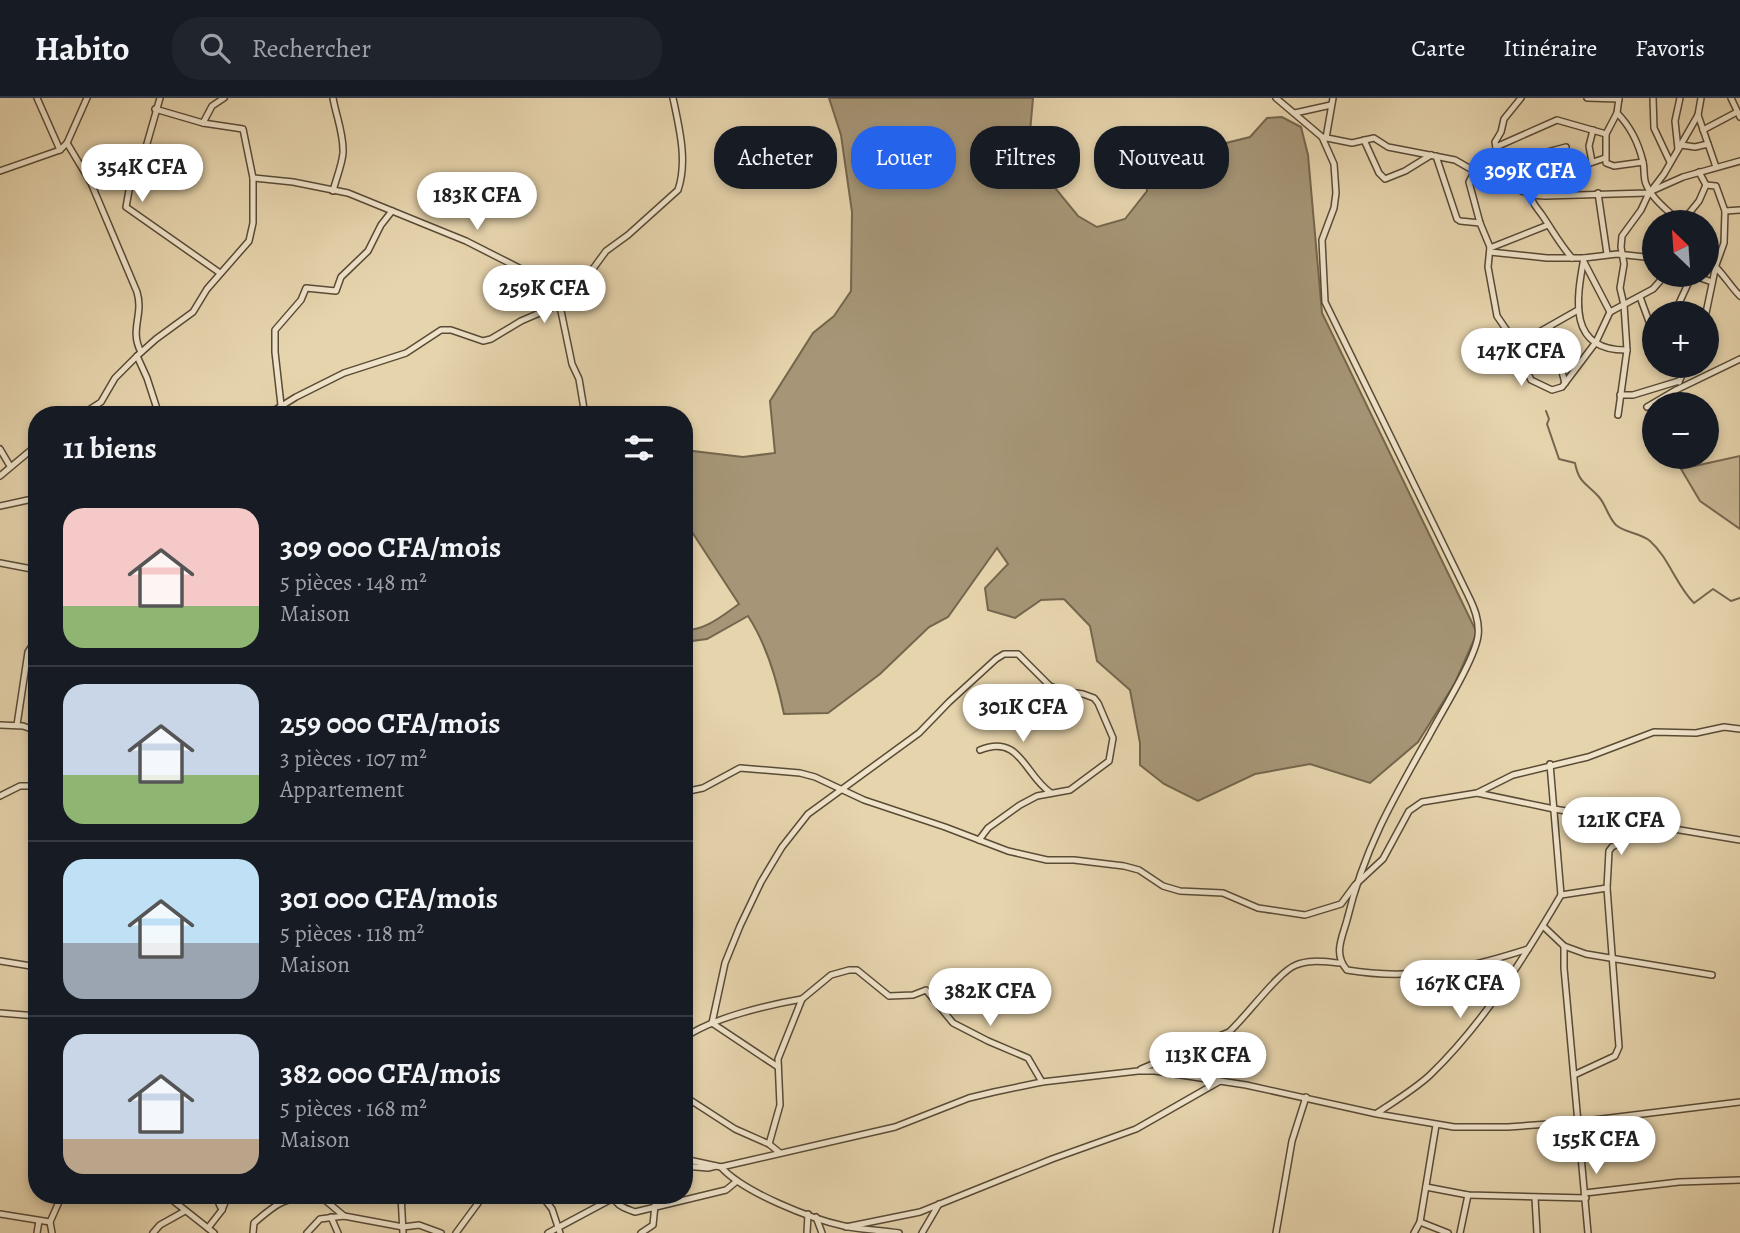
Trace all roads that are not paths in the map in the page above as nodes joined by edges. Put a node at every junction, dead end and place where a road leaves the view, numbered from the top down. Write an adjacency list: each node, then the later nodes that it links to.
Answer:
1 (37, 98): 33 (street)
2 (87, 98): 28 (street)
3 (160, 98): 17 (street)
4 (225, 98): 22 (street)
5 (333, 98): 47 (street)
6 (673, 98): 72 (street)
7 (1276, 98): 18 (street)
8 (1333, 98): 16 (street)
9 (1521, 98): 30 (street)
10 (1587, 98): 15 (street)
11 (1653, 98): 39 (street)
12 (1680, 98): 31 (street)
13 (1701, 98): 21 (street)
14 (1731, 98): 20 (street)
15 (1619, 99): 19 (street)
16 (1331, 105): 18 (street); 26 (street)
17 (155, 108): 22 (street); 67 (street)
18 (1296, 113): 26 (street)
19 (1617, 113): 25 (street); 38 (street)
20 (1738, 114): 24 (street)
21 (1698, 116): 24 (street); 31 (street)
22 (203, 123): 45 (street)
23 (1593, 130): 25 (street); 30 (street); 37 (street)
24 (1703, 130): 29 (street)
25 (1606, 134): 35 (street)
26 (1324, 138): 27 (street); 118 (street)
27 (1364, 140): 34 (street); 34 (street)
28 (67, 143): 33 (street); 80 (street)
29 (1708, 144): 31 (street); 41 (street)
30 (1496, 147): 40 (street)
31 (1680, 147): 39 (street)
32 (1566, 148): 40 (street)
33 (60, 150): 43 (street)
34 (1434, 156): 42 (street); 57 (street)
35 (1605, 158): 37 (street); 38 (street)
36 (1740, 161): 41 (street)
37 (1592, 162): 48 (street)
38 (1643, 162): 49 (street)
39 (1670, 162): 49 (street)
40 (1499, 163): 42 (street)
41 (1716, 167): 44 (street)
42 (1475, 170): 48 (street); 57 (street)
43 (0, 172)
44 (1699, 172): 46 (street); 49 (street)
45 (253, 178): 47 (street); 67 (street)
46 (1706, 185): 53 (street); 56 (street)
47 (333, 191): 55 (street)
48 (1521, 191): 51 (street)
49 (1650, 192): 50 (street); 52 (street); 61 (street)
50 (1598, 193): 51 (street); 60 (street)
51 (1530, 195): 58 (street)
52 (1670, 210)
53 (1692, 210)
54 (1740, 210): 56 (street)
55 (392, 211): 72 (street); 88 (street)
56 (1726, 211): 63 (street)
57 (1480, 223): 59 (street)
58 (1548, 225): 59 (street); 64 (street)
59 (1490, 250): 64 (street); 77 (street)
60 (1607, 254): 61 (street); 65 (street)
61 (1622, 254): 62 (street); 73 (street)
62 (1642, 256)
63 (1719, 257)
64 (1572, 258): 65 (street)
65 (1583, 260): 74 (street); 75 (street)
66 (1719, 270): 69 (street)
67 (220, 273): 80 (street)
68 (1655, 287): 70 (street)
69 (1740, 296)
70 (1640, 297): 71 (street); 73 (street)
71 (1642, 302)
72 (557, 304): 88 (street); 91 (street)
73 (1624, 305): 75 (street); 79 (street)
74 (1578, 310): 76 (street); 78 (street)
75 (1610, 312): 78 (street)
76 (1550, 327): 77 (street); 84 (street)
77 (1515, 342): 84 (street)
78 (1594, 344): 79 (street); 84 (street)
79 (1627, 351): 87 (street)
80 (139, 354): 89 (street); 90 (street)
81 (1740, 359): 85 (street)
82 (1680, 378): 83 (street)
83 (1679, 381): 85 (street); 87 (street)
84 (1565, 383)
85 (1676, 390): 86 (street)
86 (1673, 392)
87 (1620, 395): 92 (street)
88 (281, 405)
89 (96, 406)
90 (156, 406)
91 (584, 406)
92 (1618, 415)
93 (0, 449): 95 (street)
94 (28, 452): 95 (street)
95 (10, 466): 96 (street)
96 (0, 476)
97 (28, 499): 98 (street)
98 (0, 506)
99 (0, 564): 100 (street)
100 (28, 569)
101 (28, 653): 103 (street)
102 (0, 725): 103 (street)
103 (17, 725): 104 (street)
104 (28, 728)
105 (1740, 729): 107 (street)
106 (980, 750): 111 (street)
107 (1550, 764): 112 (street); 114 (street)
108 (28, 786): 113 (street)
109 (840, 789): 110 (street); 111 (street); 116 (street); 132 (street)
110 (693, 790)
111 (1051, 793): 116 (street)
112 (1477, 793): 114 (street); 118 (street)
113 (0, 796)
114 (1554, 809): 115 (street); 120 (street)
115 (1662, 827): 117 (street); 119 (street)
116 (979, 840): 118 (street)
117 (1740, 840)
118 (1355, 886): 126 (street)
119 (1607, 888): 120 (street); 124 (street)
120 (1561, 895): 121 (street)
121 (1543, 926): 122 (street); 123 (street)
122 (1564, 946): 124 (street); 136 (street)
123 (1528, 949): 126 (street); 142 (street)
124 (1612, 958): 128 (street); 136 (street)
125 (0, 961): 127 (street)
126 (1340, 963): 135 (street)
127 (28, 966)
128 (1712, 975)
129 (802, 999): 132 (street); 134 (street); 138 (street)
130 (0, 1013): 131 (street)
131 (28, 1015)
132 (712, 1023): 133 (street); 134 (street)
133 (693, 1031)
134 (778, 1067): 145 (street)
135 (1138, 1071): 137 (street); 138 (street)
136 (1574, 1075): 143 (street)
137 (1220, 1081): 139 (street); 169 (street)
138 (1042, 1082): 146 (street)
139 (1306, 1097): 142 (street); 199 (street)
140 (693, 1102): 145 (street)
141 (1740, 1102): 143 (street)
142 (1377, 1114): 144 (street)
143 (1577, 1122): 144 (street); 154 (street)
144 (1436, 1125): 152 (street)
145 (769, 1144): 146 (street)
146 (780, 1153): 148 (street)
147 (693, 1161): 148 (street)
148 (718, 1166): 149 (street); 151 (street)
149 (693, 1167)
150 (1740, 1180): 154 (street)
151 (737, 1181): 155 (street); 174 (street)
152 (1426, 1187): 153 (street); 180 (street)
153 (1468, 1195): 156 (street); 202 (street)
154 (1585, 1195): 156 (street); 204 (street)
155 (693, 1197)
156 (1535, 1198): 203 (street)
157 (57, 1204): 179 (street)
158 (180, 1204): 172 (street)
159 (219, 1204): 171 (street)
160 (224, 1204): 171 (street)
161 (276, 1204): 188 (street)
162 (331, 1204): 175 (street)
163 (402, 1204): 182 (street)
164 (477, 1204): 192 (street)
165 (548, 1204): 183 (street)
166 (604, 1204): 183 (street)
167 (618, 1204): 170 (street)
168 (660, 1204): 170 (street)
169 (939, 1204): 181 (street); 198 (street)
170 (655, 1205): 194 (street)
171 (222, 1210): 184 (street)
172 (185, 1211): 184 (street); 187 (street)
173 (0, 1214): 178 (street)
174 (808, 1214): 177 (street); 195 (street)
175 (344, 1216): 176 (street); 182 (street)
176 (331, 1217): 189 (street); 190 (street)
177 (816, 1217): 181 (street); 196 (street)
178 (38, 1221): 179 (street); 185 (street)
179 (50, 1222): 186 (street)
180 (1420, 1223): 200 (street); 201 (street)
181 (846, 1227): 197 (street)
182 (403, 1230): 191 (street)
183 (559, 1230): 193 (street)
184 (211, 1231)
185 (37, 1233)
186 (52, 1233)
187 (153, 1233)
188 (253, 1233)
189 (307, 1233)
190 (338, 1233)
191 (441, 1233)
192 (456, 1233)
193 (548, 1233)
194 (641, 1233)
195 (807, 1233)
196 (822, 1233)
197 (899, 1233)
198 (922, 1233)
199 (1276, 1233)
200 (1414, 1233)
201 (1448, 1233)
202 (1460, 1233)
203 (1536, 1233)
204 (1588, 1233)

